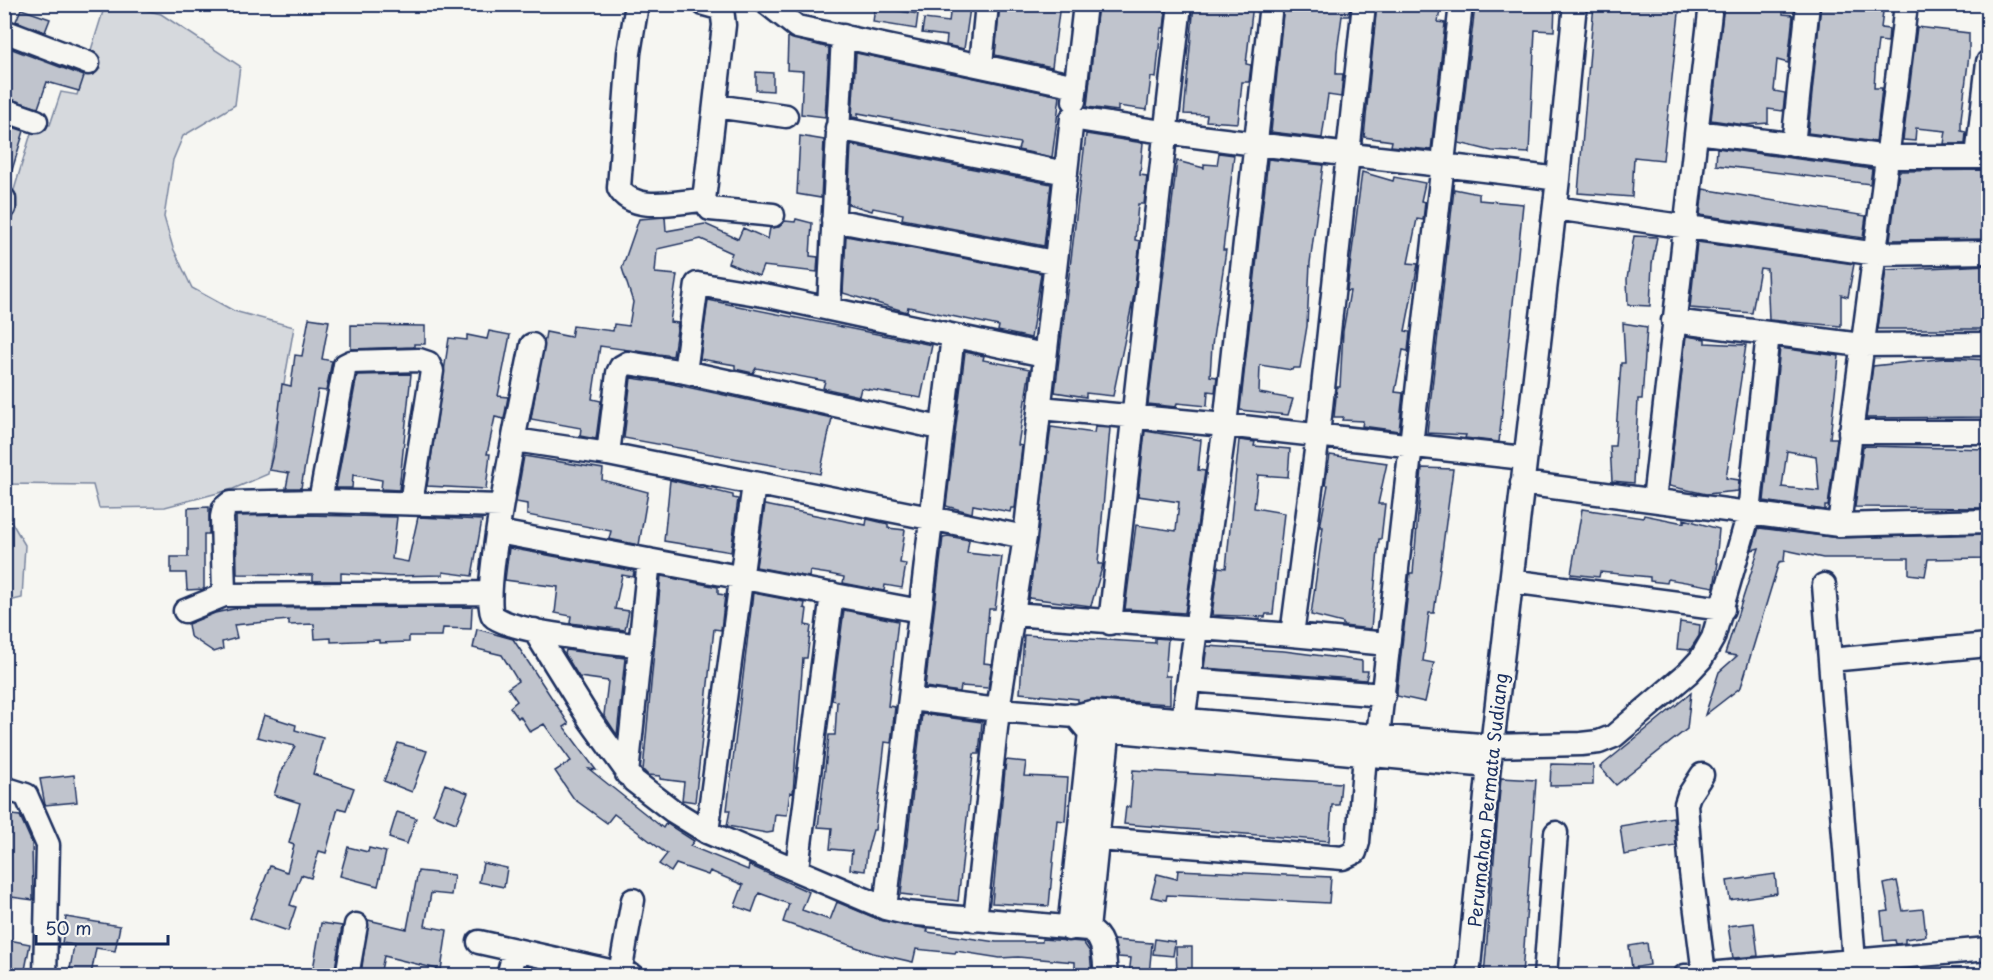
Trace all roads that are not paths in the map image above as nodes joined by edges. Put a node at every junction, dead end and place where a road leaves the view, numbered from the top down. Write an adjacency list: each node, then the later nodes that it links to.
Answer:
1 (637, 4): 37 (street)
2 (704, 4): 20 (street)
3 (768, 4): 15 (street)
4 (987, 4): 18 (street)
5 (1085, 4): 19 (street)
6 (1180, 4): 27 (street)
7 (1271, 4): 28 (street)
8 (1364, 4): 30 (street)
9 (1461, 4): 33 (street)
10 (1575, 4): 35 (street, Perumahan Permata Sudiang)
11 (1711, 4): 26 (street)
12 (1808, 4): 29 (street)
13 (1906, 4): 31 (street)
14 (4, 32): 17 (street)
15 (843, 36): 18 (street); 25 (street)
16 (1989, 62): 32 (street)
17 (88, 63)
18 (981, 64): 19 (street)
19 (1076, 86): 23 (street)
20 (715, 106): 22 (street); 37 (street)
21 (4, 110): 24 (street)
22 (786, 116)
23 (1072, 118): 27 (street); 34 (street)
24 (36, 122)
25 (837, 128): 34 (street); 41 (street)
26 (1697, 132): 29 (street); 42 (street)
27 (1165, 134): 28 (street); 56 (street)
28 (1255, 145): 30 (street); 57 (street)
29 (1793, 145): 31 (street)
30 (1346, 153): 33 (street); 61 (street)
31 (1888, 157): 32 (street); 44 (street)
32 (1983, 157)
33 (1442, 164): 35 (street); 63 (street)
34 (1066, 173): 45 (street)
35 (1558, 179): 39 (street, Perumahan Permata Sudiang)
36 (4, 199): 38 (street)
37 (704, 200): 40 (street)
38 (4, 208)
39 (1555, 208): 42 (street); 65 (street, Perumahan Permata Sudiang)
40 (772, 215)
41 (833, 220): 45 (street); 46 (street)
42 (1685, 227): 44 (street); 47 (street)
43 (1989, 252): 44 (street)
44 (1877, 254): 52 (street)
45 (1054, 262): 53 (street)
46 (829, 308): 49 (street); 54 (street)
47 (1672, 321): 48 (street); 68 (street)
48 (1768, 333): 52 (street); 72 (street)
49 (953, 336): 53 (street); 58 (street)
50 (1989, 344): 52 (street)
51 (532, 345): 62 (street)
52 (1861, 345): 59 (street)
53 (1044, 355): 55 (street)
54 (685, 372): 58 (street); 64 (street)
55 (1040, 408): 56 (street); 77 (street)
56 (1132, 417): 57 (street); 89 (street)
57 (1225, 425): 61 (street); 90 (street)
58 (940, 428): 73 (street)
59 (1850, 432): 60 (street); 75 (street)
60 (1989, 432)
61 (1318, 435): 63 (street); 92 (street)
62 (515, 440): 64 (street); 71 (street)
63 (1411, 446): 65 (street); 93 (street)
64 (608, 454): 66 (street)
65 (1524, 458): 67 (street, Perumahan Permata Sudiang)
66 (754, 483): 73 (street); 79 (street)
67 (1522, 483): 68 (street); 80 (street, Perumahan Permata Sudiang)
68 (1654, 500): 72 (street)
69 (320, 501): 70 (street); 70 (street); 84 (street)
70 (411, 502): 71 (street)
71 (501, 506): 76 (street)
72 (1749, 513): 75 (street); 85 (street)
73 (930, 519): 77 (street); 87 (street)
74 (1989, 521): 75 (street)
75 (1839, 525)
76 (498, 531): 78 (street); 82 (street)
77 (1025, 537): 88 (street)
78 (650, 560): 79 (street); 94 (street)
79 (741, 577): 83 (street); 108 (street)
80 (1511, 581): 85 (street); 104 (street, Perumahan Permata Sudiang)
81 (1824, 585): 96 (street)
82 (489, 593): 84 (street); 91 (street)
83 (832, 594): 87 (street); 111 (street)
84 (224, 595): 86 (street)
85 (1723, 609): 104 (street)
86 (185, 610)
87 (920, 611): 99 (street)
88 (1013, 614): 89 (street); 100 (street)
89 (1110, 622): 90 (street)
90 (1196, 629): 92 (street); 97 (street)
91 (534, 630): 94 (street); 105 (street)
92 (1292, 634): 93 (street)
93 (1388, 644): 98 (street)
94 (641, 645): 105 (street)
95 (1989, 645): 96 (street)
96 (1830, 660): 120 (street)
97 (1189, 680): 98 (street); 102 (street)
98 (1384, 695): 103 (street)
99 (911, 699): 100 (street); 113 (street)
100 (998, 710): 101 (street); 114 (street)
101 (1095, 720): 102 (street); 103 (street); 110 (street); 116 (street)
102 (1183, 721): 103 (street)
103 (1371, 746): 104 (street); 110 (street)
104 (1491, 756): 127 (street, Perumahan Permata Sudiang)
105 (627, 774): 108 (street)
106 (1702, 775): 129 (street)
107 (4, 788): 123 (street)
108 (707, 832): 111 (street)
109 (1556, 833): 128 (street)
110 (1098, 838): 116 (street)
111 (797, 868): 113 (street)
112 (633, 900): 122 (street)
113 (885, 908): 114 (street)
114 (975, 920): 116 (street)
115 (356, 925): 124 (street)
116 (1079, 929): 126 (street)
117 (479, 942): 119 (street)
118 (1989, 949): 121 (street)
119 (514, 950): 122 (street); 125 (street)
120 (1854, 961): 121 (street); 129 (street)
121 (1878, 967)
122 (614, 973)
123 (45, 975)
124 (347, 975)
125 (508, 975)
126 (1106, 975)
127 (1468, 975)
128 (1545, 975)
129 (1695, 975)

